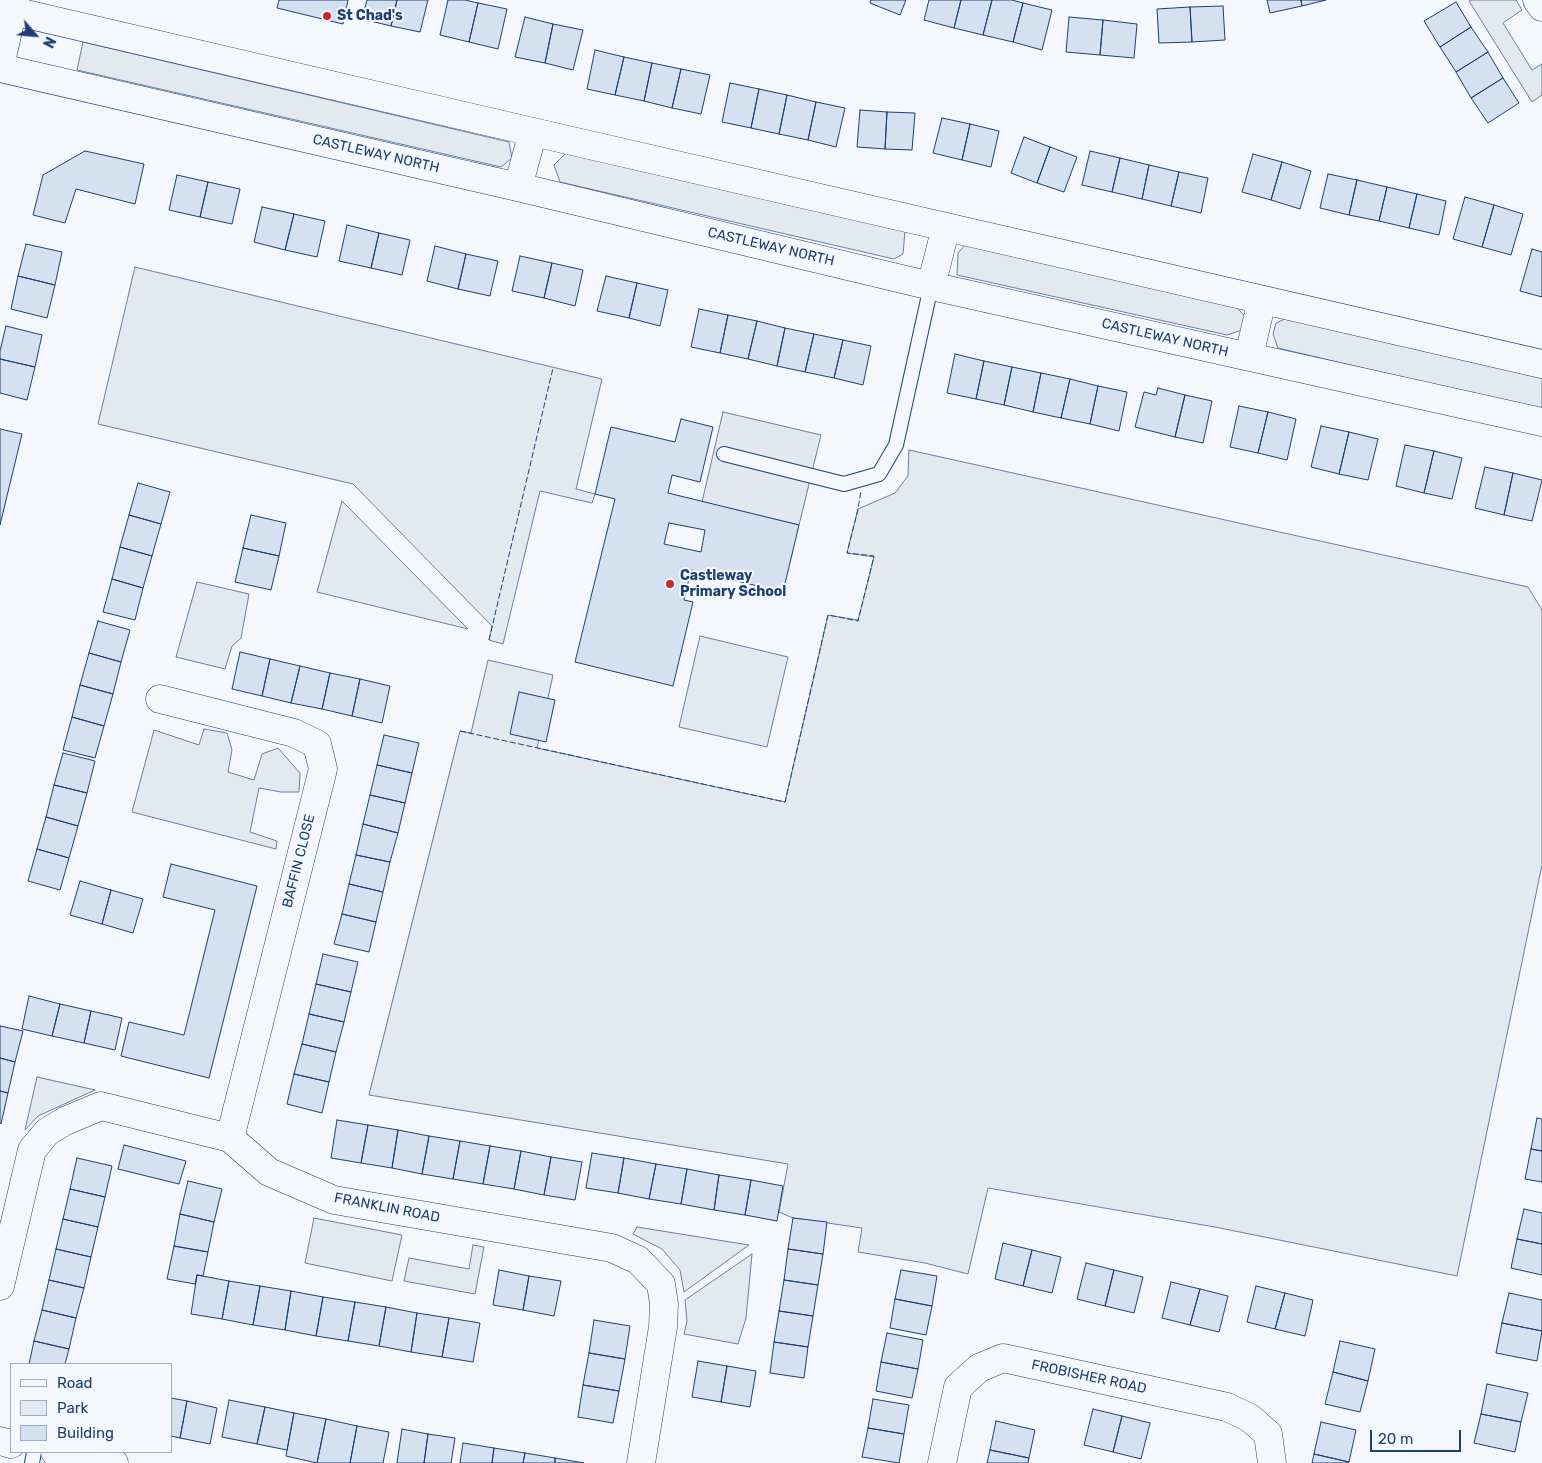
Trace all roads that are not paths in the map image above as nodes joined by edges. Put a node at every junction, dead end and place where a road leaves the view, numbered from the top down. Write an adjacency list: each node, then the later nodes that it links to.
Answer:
1 (1537, 0): 3 (street)
2 (9, 6): 4 (street); 5 (street)
3 (1542, 7)
4 (0, 67): 6 (street, CASTLEWAY NORTH)
5 (533, 132): 6 (street); 7 (street)
6 (518, 187): 8 (street, CASTLEWAY NORTH)
7 (946, 226): 8 (street); 9 (street)
8 (931, 286): 10 (street, CASTLEWAY NORTH); 13 (lane)
9 (1262, 300): 10 (street); 11 (street)
10 (1249, 356): 12 (street, CASTLEWAY NORTH)
11 (1542, 364)
12 (1542, 422)
13 (724, 454)
14 (160, 699): 15 (street, BAFFIN CLOSE)
15 (230, 1138): 16 (street, FRANKLIN ROAD); 19 (street, FRANKLIN ROAD)
16 (0, 1286)
17 (60, 1453): 18 (street)
18 (114, 1463)
19 (641, 1463)
20 (942, 1463): 21 (street, FROBISHER ROAD)
21 (1272, 1463)

